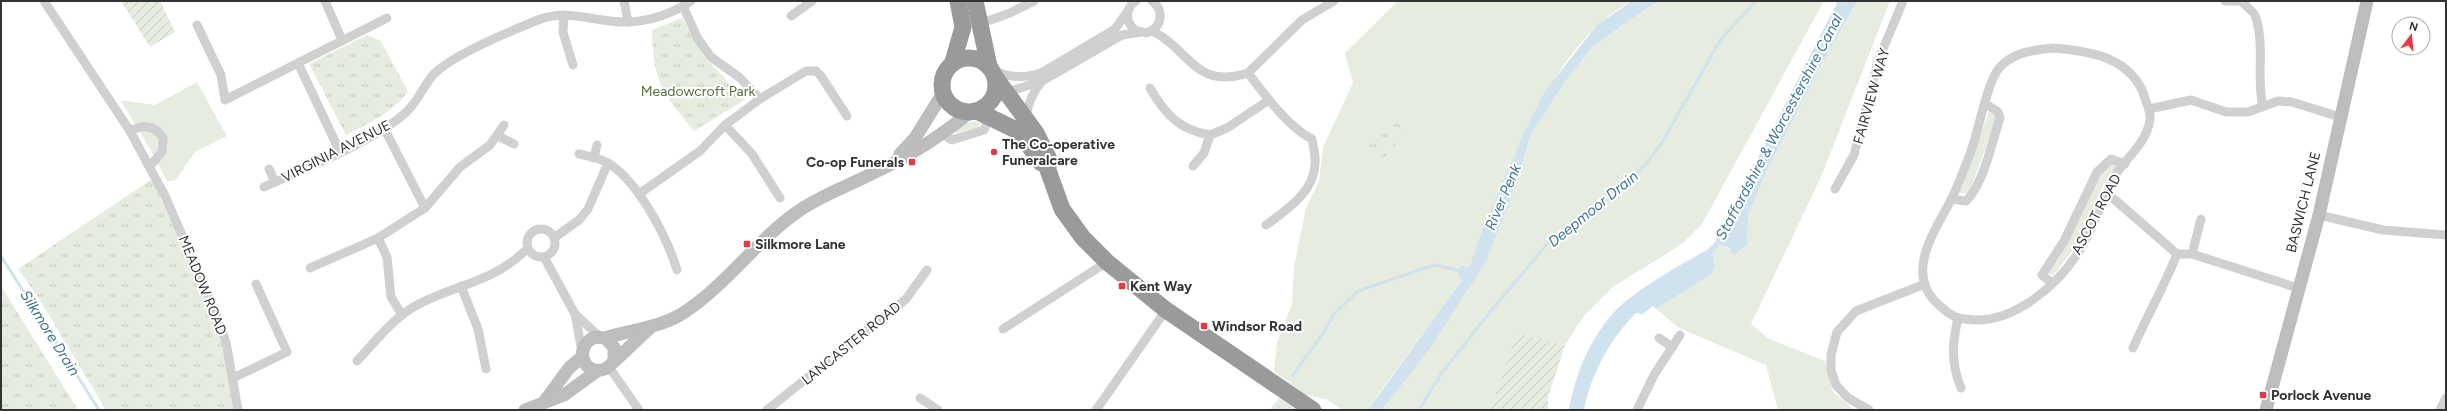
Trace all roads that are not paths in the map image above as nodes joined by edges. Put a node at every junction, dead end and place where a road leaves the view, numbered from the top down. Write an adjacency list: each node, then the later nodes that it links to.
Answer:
1 (44, 1): 52 (street, MEADOW ROAD)
2 (325, 1): 29 (street)
3 (624, 1): 23 (street)
4 (812, 1): 17 (street)
5 (958, 1): 30 (highway)
6 (974, 1): 24 (highway)
7 (1034, 1): 24 (street)
8 (1136, 1): 18 (street)
9 (1152, 1): 22 (street)
10 (1333, 1): 34 (street)
11 (1903, 1): 69 (street, FAIRVIEW WAY)
12 (2226, 1): 13 (street)
13 (2242, 1): 42 (street)
14 (2367, 1): 47 (street, BASWICH LANE)
15 (793, 2): 17 (street)
16 (687, 4): 23 (street, VIRGINIA AVENUE); 39 (street)
17 (799, 10): 20 (street)
18 (1128, 11): 27 (street); 33 (street)
19 (564, 14): 23 (street, VIRGINIA AVENUE); 32 (street); 50 (street, VIRGINIA AVENUE)
20 (791, 16)
21 (387, 18): 29 (street)
22 (1160, 20): 26 (street); 28 (street)
23 (628, 22)
24 (979, 24): 33 (highway)
25 (197, 25): 31 (street)
26 (1152, 31): 27 (street); 28 (street)
27 (1141, 32): 35 (street)
28 (1161, 35): 34 (street)
29 (342, 40): 31 (street)
30 (953, 62): 33 (highway); 37 (highway)
31 (298, 63): 57 (street)
32 (573, 65)
33 (992, 71): 38 (highway); 44 (highway)
34 (1248, 73): 40 (street)
35 (1042, 81): 38 (street); 46 (street)
36 (1150, 88): 53 (street)
37 (943, 93): 44 (highway); 60 (street)
38 (1006, 93): 44 (street); 46 (highway)
39 (760, 99): 45 (street); 49 (street)
40 (1269, 100): 53 (street); 77 (street)
41 (1986, 104): 43 (street); 73 (street); 73 (street)
42 (2263, 107): 43 (street); 47 (street)
43 (2149, 109): 62 (street, ASCOT ROAD)
44 (980, 110): 51 (street); 51 (street); 66 (highway)
45 (847, 116)
46 (1026, 117): 66 (highway)
47 (2340, 117): 75 (street, BASWICH LANE)
48 (504, 125): 54 (street)
49 (724, 125): 71 (street); 72 (street)
50 (384, 128): 57 (street, VIRGINIA AVENUE); 74 (street)
51 (948, 130): 60 (street)
52 (130, 131): 63 (street, MEADOW ROAD); 63 (street)
53 (1210, 135): 64 (street)
54 (498, 136): 55 (street); 74 (street)
55 (514, 144)
56 (597, 145): 59 (street)
57 (340, 152): 67 (street, VIRGINIA AVENUE)
58 (579, 154): 59 (street)
59 (594, 158): 61 (street)
60 (892, 162): 98 (street)
61 (608, 163): 71 (street); 80 (street)
62 (2125, 164): 70 (street, ASCOT ROAD); 89 (street, ASCOT ROAD)
63 (150, 166): 109 (street, MEADOW ROAD)
64 (1193, 166)
65 (269, 169): 67 (street, VIRGINIA AVENUE)
66 (1048, 170): 85 (highway)
67 (275, 182): 68 (street, VIRGINIA AVENUE)
68 (264, 187)
69 (1835, 189)
70 (2107, 193): 82 (street); 89 (street, ASCOT ROAD)
71 (639, 194): 87 (street)
72 (780, 198)
73 (1951, 199): 91 (street)
74 (425, 208): 79 (street)
75 (2318, 215): 78 (street); 93 (street, BASWICH LANE)
76 (2201, 219): 83 (street)
77 (1266, 225)
78 (2446, 235)
79 (378, 238): 86 (street); 96 (street)
80 (554, 238): 81 (street); 84 (street)
81 (527, 249): 84 (street); 92 (street)
82 (2177, 254): 83 (street); 104 (street)
83 (2192, 254): 93 (street)
84 (544, 257): 95 (street)
85 (1107, 262): 94 (highway); 99 (street)
86 (310, 268)
87 (677, 270)
88 (927, 270): 117 (street, LANCASTER ROAD)
89 (2052, 283): 97 (street, ASCOT ROAD)
90 (256, 284): 109 (street)
91 (1925, 284): 97 (street); 122 (street)
92 (461, 286): 96 (street); 108 (street)
93 (2298, 288): 123 (street, BASWICH LANE)
94 (1166, 310): 119 (street); 120 (highway)
95 (575, 314): 101 (street); 105 (street)
96 (402, 315): 106 (street)
97 (1958, 318): 110 (street)
98 (650, 327): 101 (street); 107 (street)
99 (1003, 329)
100 (1680, 336): 103 (street)
101 (603, 337): 105 (street); 107 (street)
102 (1659, 338): 103 (street)
103 (1672, 347): 121 (street)
104 (2133, 348)
105 (582, 354): 107 (street); 113 (street)
106 (357, 361)
107 (607, 366): 113 (street); 116 (street)
108 (486, 369)
109 (233, 378): 114 (street, MEADOW ROAD)
110 (1961, 388)
111 (920, 398): 118 (street)
112 (2446, 398): 124 (street)
113 (544, 402): 115 (street)
114 (238, 410)
115 (527, 410)
116 (639, 410)
117 (767, 410)
118 (938, 410)
119 (1096, 410)
120 (1313, 410)
121 (1637, 410)
122 (1870, 410)
123 (2266, 410)
124 (2440, 410)

